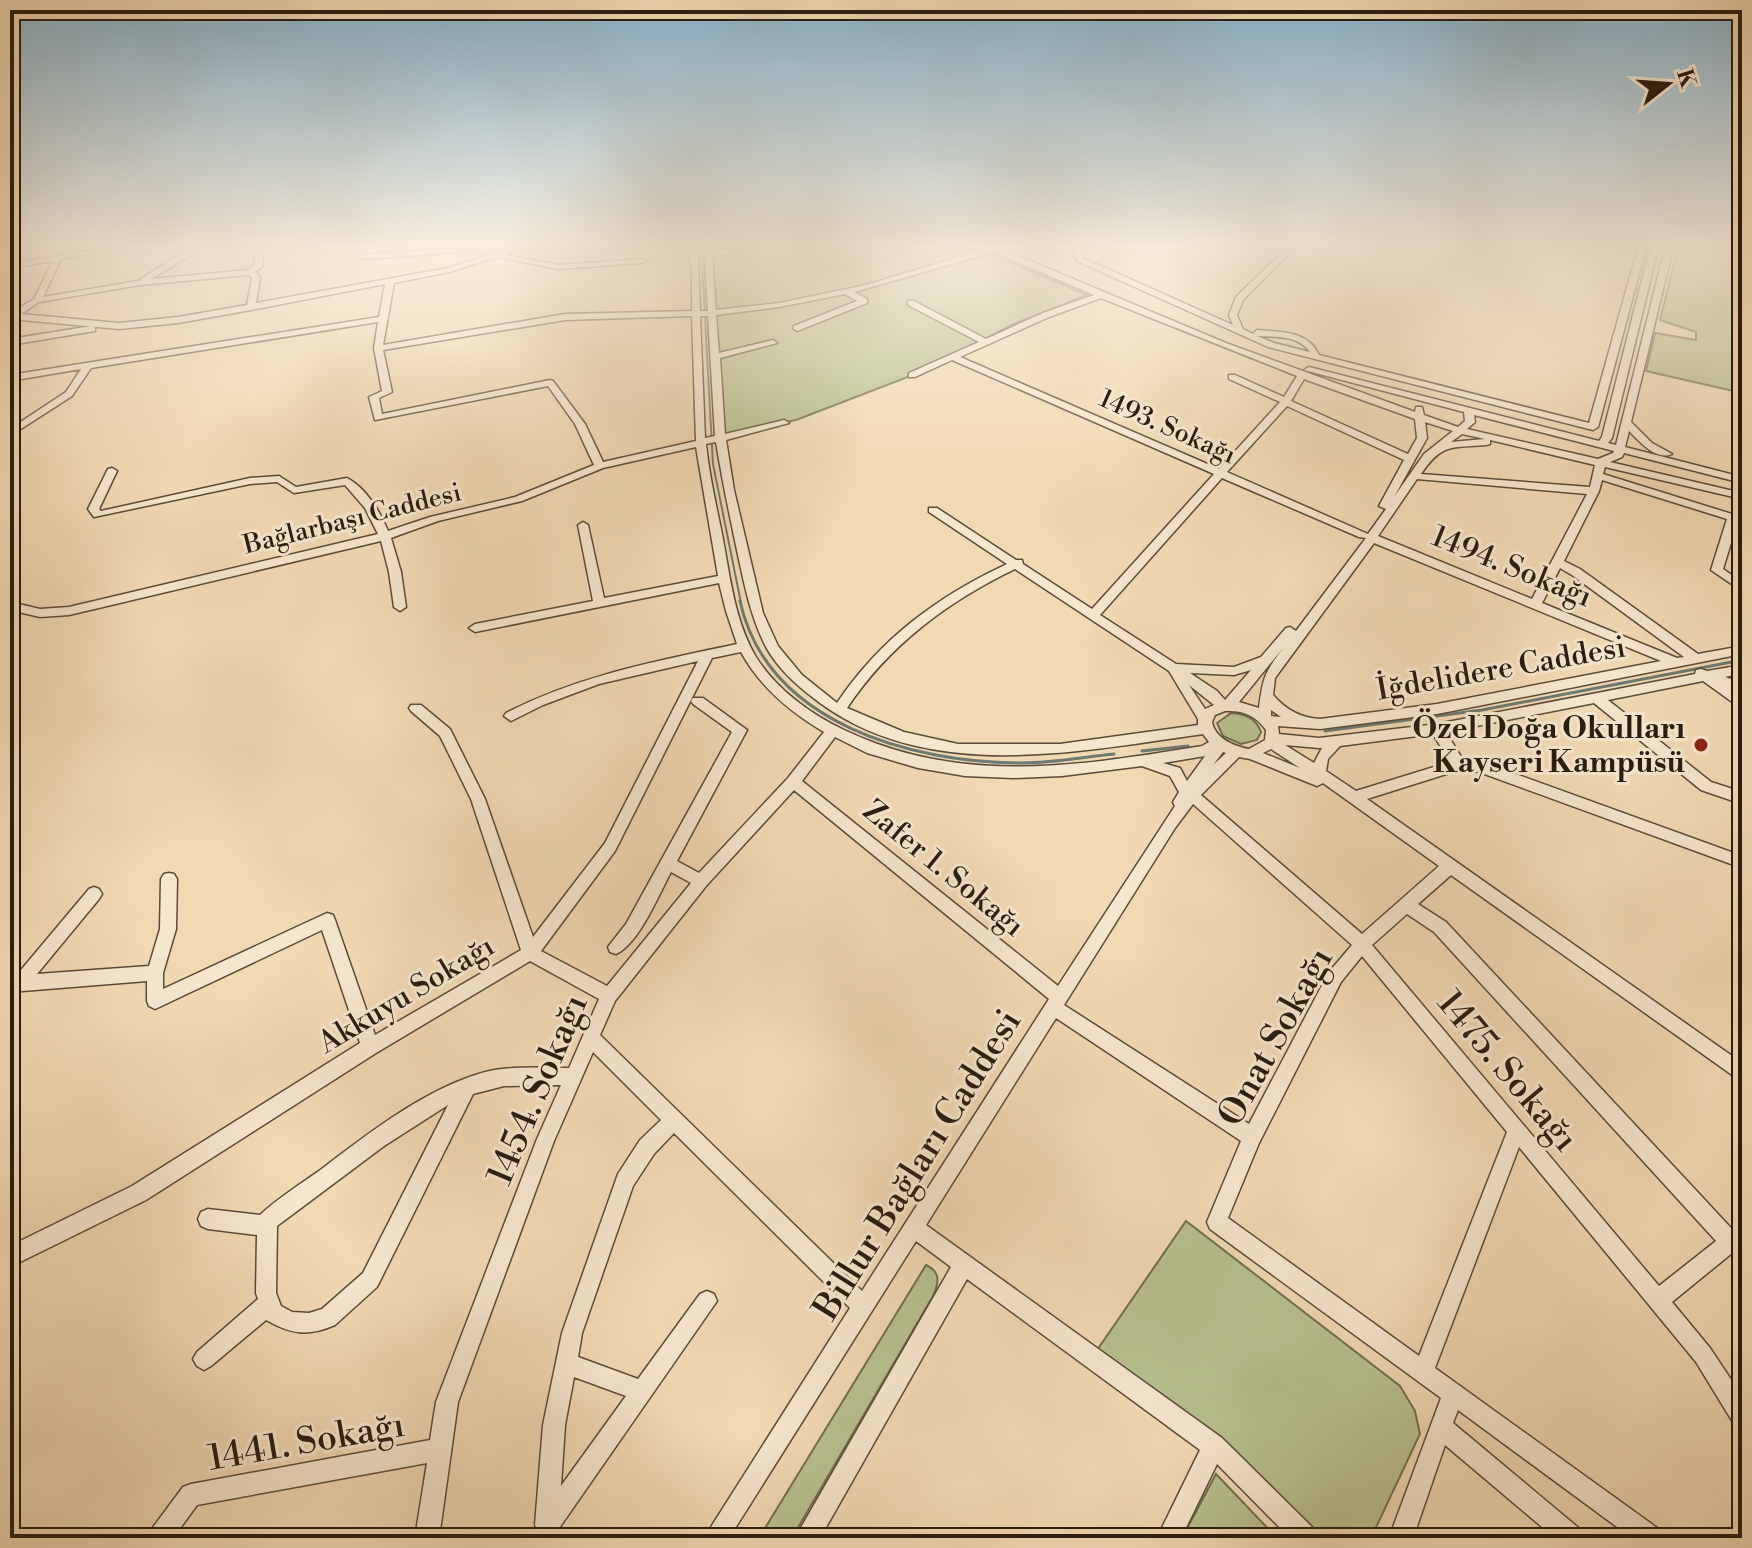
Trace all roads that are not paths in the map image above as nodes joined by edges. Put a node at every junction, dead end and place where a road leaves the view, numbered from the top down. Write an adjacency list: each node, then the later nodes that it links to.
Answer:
1 (59, 320): 18 (street)
2 (151, 320): 18 (street)
3 (373, 320): 27 (street)
4 (381, 320): 24 (street)
5 (545, 320): 24 (street)
6 (696, 320): 42 (street)
7 (714, 320): 25 (street)
8 (816, 320): 19 (street)
9 (944, 320): 22 (street)
10 (1039, 320): 22 (street)
11 (1163, 320): 30 (street)
12 (1176, 320): 33 (street)
13 (1219, 320): 20 (street)
14 (1236, 320): 20 (street)
15 (1622, 320): 20 (street)
16 (1636, 320): 43 (street)
17 (1651, 320): 36 (street)
18 (112, 325): 21 (street)
19 (797, 328)
20 (1243, 331)
21 (10, 342)
22 (986, 342): 26 (street)
23 (773, 343): 25 (street)
24 (378, 348): 48 (street)
25 (716, 356): 40 (street)
26 (955, 358): 28 (street); 51 (street, 1493. Sokağı)
27 (88, 366): 31 (street); 39 (street)
28 (912, 375)
29 (1232, 377): 32 (street)
30 (1301, 377): 32 (street); 35 (street)
31 (10, 378)
32 (1287, 400): 46 (street); 51 (street)
33 (1432, 401): 34 (street); 35 (street)
34 (1469, 410): 38 (street); 43 (street)
35 (1418, 417): 38 (street); 46 (street)
36 (1625, 422): 45 (street); 49 (street)
37 (784, 423): 40 (street, Bağlarbaşı Caddesi)
38 (1459, 430): 41 (street); 44 (street)
39 (10, 433)
40 (721, 439): 42 (street, Bağlarbaşı Caddesi); 90 (street)
41 (1512, 442): 44 (street); 47 (street)
42 (701, 443): 48 (street, Bağlarbaşı Caddesi); 66 (street)
43 (1602, 444): 45 (street)
44 (1439, 446): 52 (street)
45 (1618, 448): 47 (street); 49 (street)
46 (1410, 459): 63 (street)
47 (1601, 462): 53 (street); 55 (street)
48 (600, 466): 62 (street, Bağlarbaşı Caddesi)
49 (1696, 468): 54 (street); 55 (street)
50 (112, 471): 62 (street)
51 (1219, 472): 63 (street, 1493. Sokağı); 72 (street)
52 (1413, 476): 56 (street); 63 (street)
53 (1599, 476): 56 (street); 59 (street)
54 (1742, 480)
55 (1691, 484): 57 (street)
56 (1594, 491): 65 (street)
57 (1742, 496)
58 (933, 510): 64 (street)
59 (1728, 515): 60 (street); 67 (street)
60 (1742, 519)
61 (583, 525): 68 (street)
62 (386, 536): 70 (street, Bağlarbaşı Caddesi); 71 (street)
63 (1367, 536): 69 (street, 1494. Sokağı); 74 (street)
64 (1018, 563): 72 (street); 90 (street)
65 (1559, 563): 69 (street); 79 (street)
66 (724, 578): 68 (street); 75 (street)
67 (1742, 587)
68 (599, 603): 73 (street)
69 (1536, 603): 79 (street, 1494. Sokağı)
70 (10, 606)
71 (400, 607)
72 (1093, 615): 80 (street)
73 (475, 628)
74 (1289, 640): 78 (street); 84 (street)
75 (745, 647): 77 (street); 96 (street)
76 (1742, 650): 79 (street, İğdelidere Caddesi)
77 (707, 655): 91 (street); 120 (street, Akkuyu Sokağı)
78 (1267, 659): 80 (street); 88 (street)
79 (1686, 663): 82 (street); 94 (street, İğdelidere Caddesi)
80 (1166, 664): 88 (street); 93 (street)
81 (1742, 669): 82 (street, İğdelidere Caddesi)
82 (1704, 675): 83 (street); 85 (street, İğdelidere Caddesi); 87 (street)
83 (1742, 688)
84 (1265, 693): 92 (street); 94 (street)
85 (1595, 697): 95 (street, İğdelidere Caddesi); 110 (street)
86 (698, 701): 112 (street)
87 (1742, 704)
88 (1226, 705): 92 (street); 93 (street)
89 (416, 708): 120 (street)
90 (839, 710): 97 (street)
91 (511, 716)
92 (1266, 719): 94 (street, İğdelidere Caddesi); 98 (street)
93 (1206, 724): 97 (street); 100 (street)
94 (1305, 725)
95 (1437, 729): 99 (street, İğdelidere Caddesi); 104 (street)
96 (832, 731): 103 (street); 106 (street, 1454. Sokağı)
97 (1126, 741): 103 (street)
98 (1272, 741): 99 (street, İğdelidere Caddesi); 101 (street); 105 (street)
99 (1336, 741): 105 (street)
100 (1218, 744): 101 (street); 102 (street); 108 (street)
101 (1243, 753): 107 (street); 108 (street)
102 (1135, 763): 103 (street); 108 (street, 1475. Sokağı)
103 (1115, 765)
104 (1459, 765): 109 (street); 111 (street)
105 (1318, 773): 107 (street)
106 (793, 782): 115 (street, 1454. Sokağı); 124 (street, Zafer 1. Sokağı)
107 (1336, 788): 109 (street)
108 (1189, 792): 118 (street, 1475. Sokağı); 124 (street, Billur Bağları Caddesi)
109 (1352, 798): 113 (street)
110 (1742, 798)
111 (1742, 862)
112 (668, 863): 115 (street); 119 (street)
113 (1449, 867): 117 (street, Onat Sokağı); 127 (street)
114 (169, 879): 121 (street)
115 (701, 881): 123 (street, 1454. Sokağı)
116 (94, 894): 122 (street)
117 (1406, 905): 118 (street, Onat Sokağı); 136 (street)
118 (1362, 944): 131 (street, 1475. Sokağı); 132 (street, Onat Sokağı)
119 (616, 947)
120 (530, 953): 123 (street); 126 (street, Akkuyu Sokağı)
121 (155, 973): 122 (street); 126 (street)
122 (15, 983)
123 (609, 996): 125 (street, 1454. Sokağı)
124 (1056, 1002): 132 (street, Zafer 1. Sokağı); 135 (street, Billur Bağları Caddesi)
125 (591, 1038): 128 (street, 1454. Sokağı); 130 (street)
126 (370, 1047): 137 (street, Akkuyu Sokağı)
127 (1742, 1073)
128 (574, 1076): 129 (street); 151 (street, 1454. Sokağı)
129 (467, 1087): 134 (street); 141 (street)
130 (674, 1120): 142 (street); 144 (street)
131 (1517, 1129): 139 (street, 1475. Sokağı); 145 (street)
132 (1252, 1137): 145 (street, Onat Sokağı)
133 (208, 1219): 134 (street)
134 (266, 1226): 141 (street)
135 (914, 1228): 138 (street); 142 (street, Billur Bağları Caddesi)
136 (1736, 1237): 139 (street)
137 (10, 1257)
138 (964, 1264): 150 (street); 155 (street)
139 (1658, 1300): 148 (street, 1475. Sokağı)
140 (707, 1301): 146 (street)
141 (267, 1305): 143 (street)
142 (864, 1307): 154 (street, Billur Bağları Caddesi)
143 (204, 1359)
144 (566, 1363): 146 (street); 146 (street)
145 (1423, 1372): 147 (street)
146 (640, 1390)
147 (1453, 1393): 149 (street); 160 (street)
148 (1742, 1416)
149 (1441, 1427): 158 (street); 159 (street)
150 (1214, 1446): 156 (street); 157 (street)
151 (439, 1450): 152 (street, 1441. Sokağı); 153 (street, 1454. Sokağı)
152 (159, 1538)
153 (427, 1538)
154 (716, 1538)
155 (807, 1538)
156 (1169, 1538)
157 (1307, 1538)
158 (1401, 1538)
159 (1573, 1538)
160 (1652, 1538)

